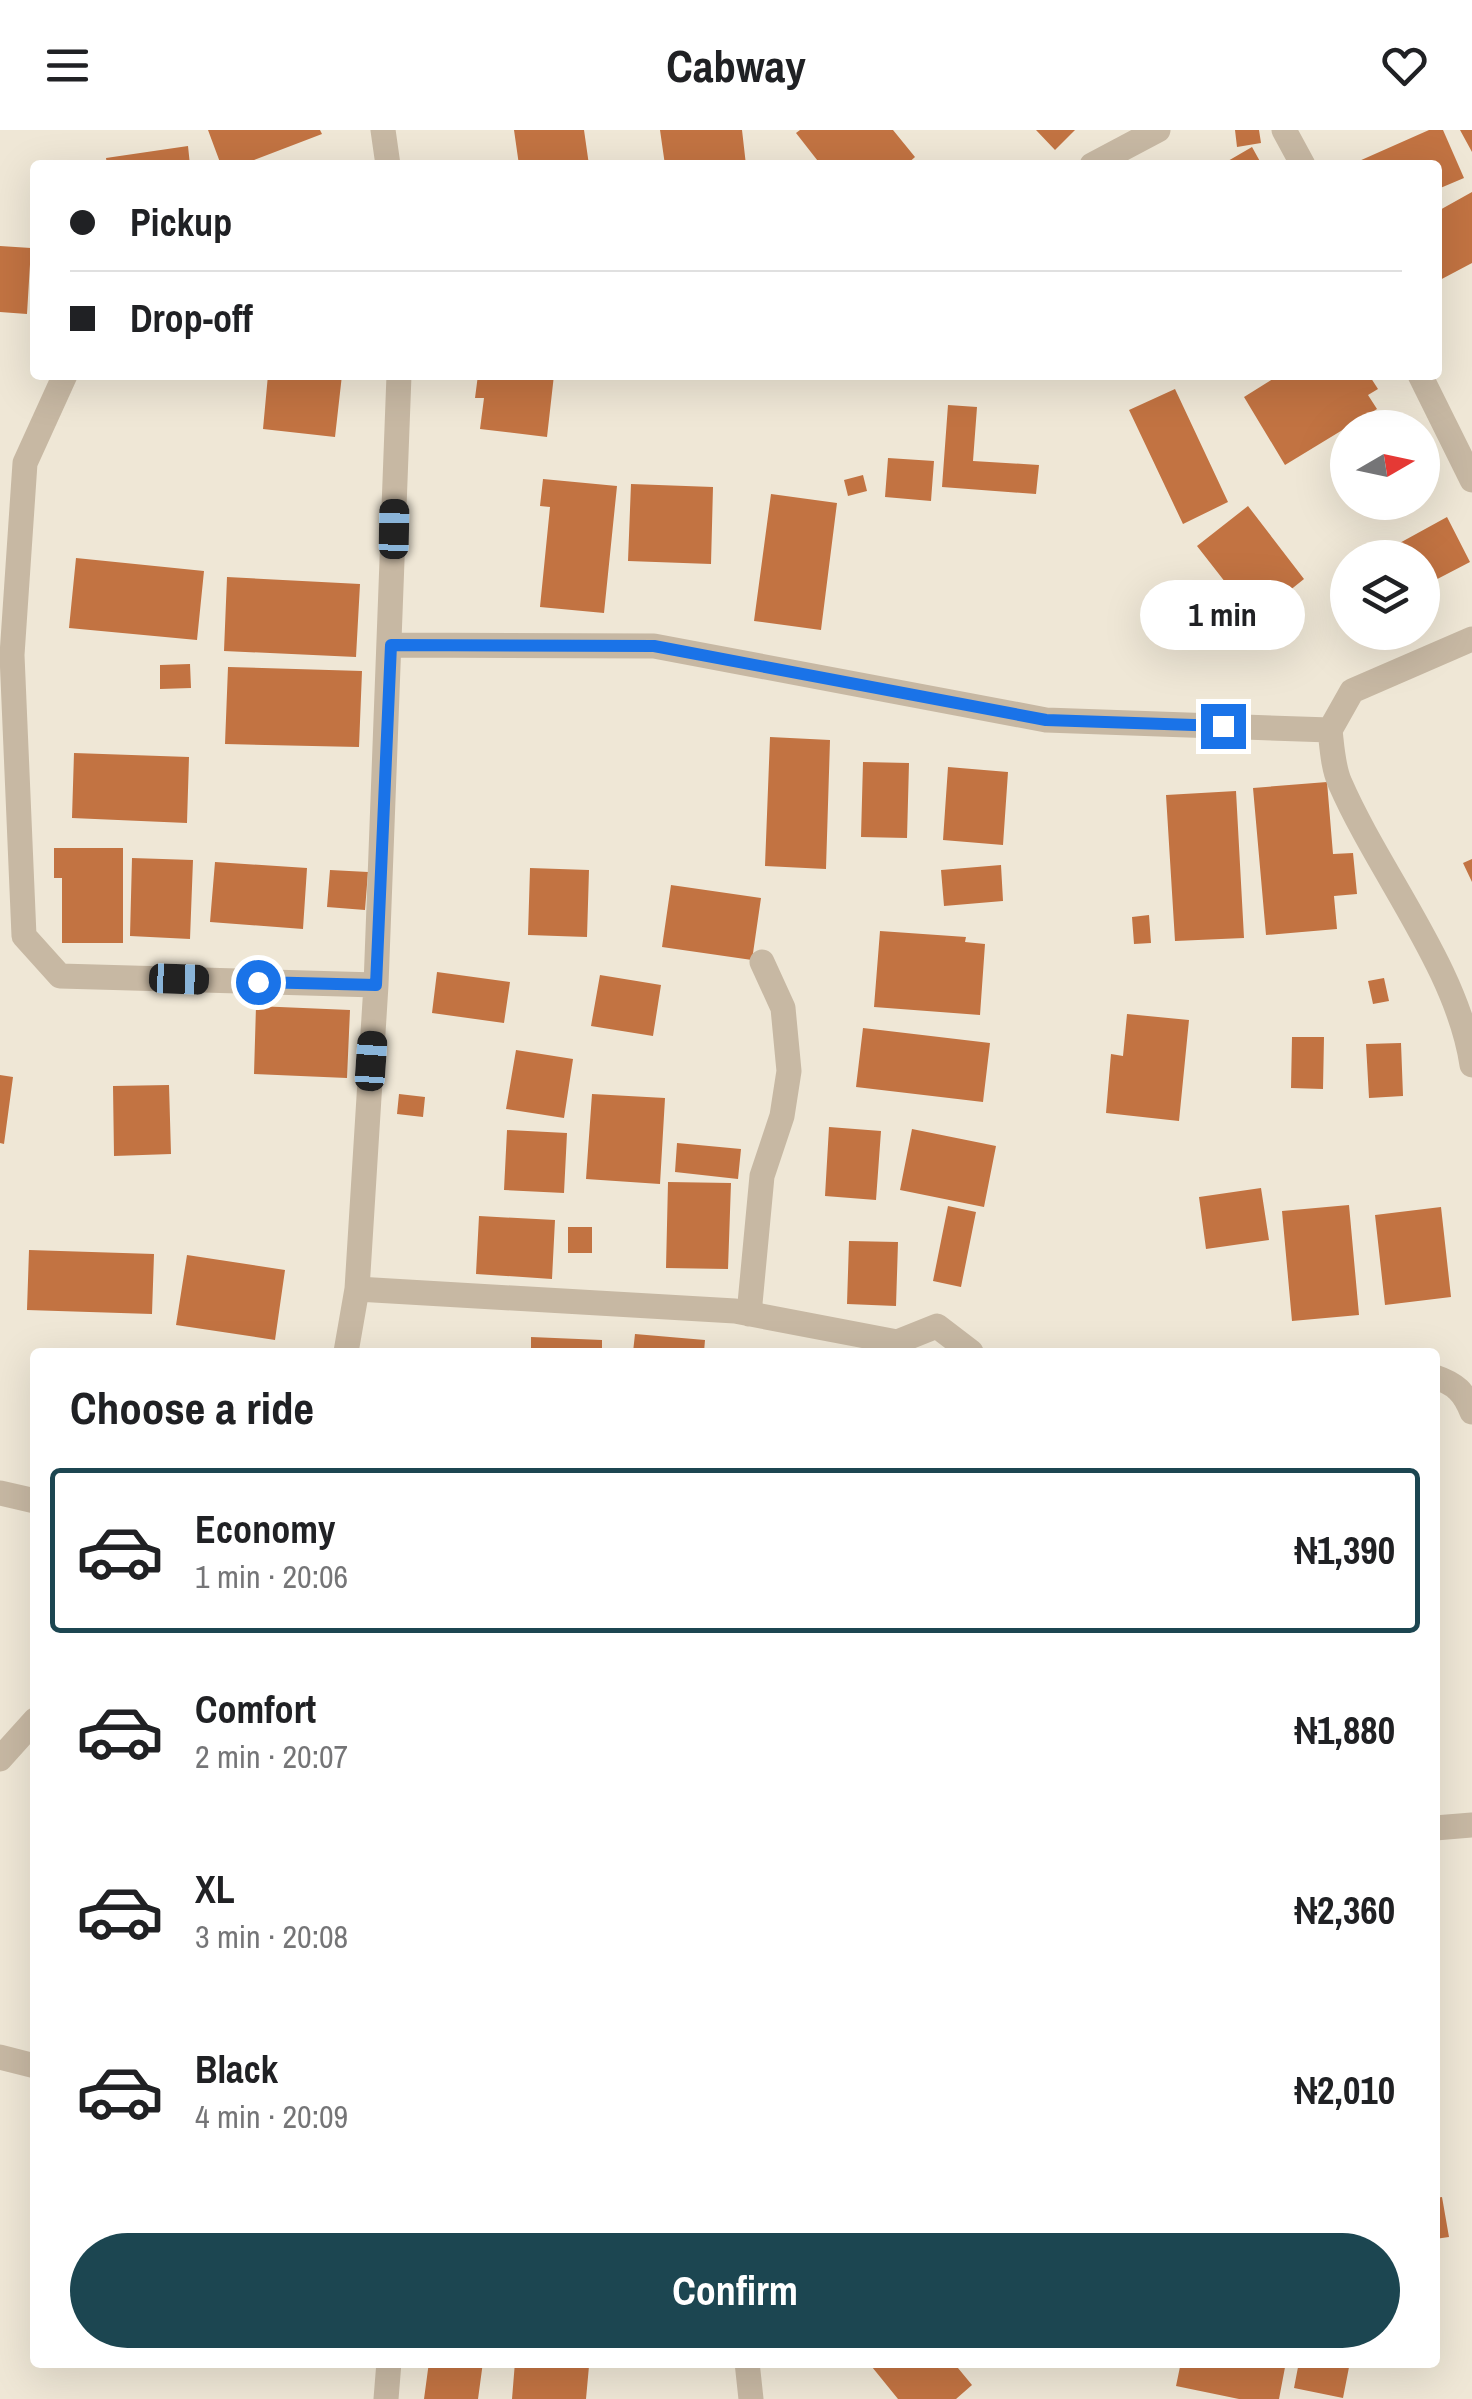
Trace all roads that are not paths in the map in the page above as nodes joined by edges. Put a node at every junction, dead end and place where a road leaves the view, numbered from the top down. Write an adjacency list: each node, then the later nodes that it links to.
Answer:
1 (383, 130): 4 (street)
2 (1158, 130): 5 (street)
3 (1284, 130): 6 (street)
4 (387, 160)
5 (1101, 160)
6 (1301, 160)
7 (63, 380): 15 (street)
8 (398, 380): 12 (street)
9 (1422, 380): 10 (street)
10 (1472, 480)
11 (1472, 639): 13 (street)
12 (391, 645): 13 (street); 15 (street)
13 (1330, 730): 16 (street)
14 (762, 962): 19 (street)
15 (376, 985): 18 (street)
16 (1470, 1036): 17 (street)
17 (1472, 1065)
18 (357, 1289): 19 (street); 21 (street)
19 (749, 1314): 20 (street)
20 (814, 1326): 22 (street); 23 (street)
21 (347, 1348)
22 (816, 1348)
23 (966, 1348)
24 (1440, 1379): 25 (street)
25 (1470, 1393)
26 (0, 1492): 27 (street)
27 (30, 1499)
28 (30, 1726): 29 (street)
29 (0, 1759)
30 (1440, 1828): 31 (street)
31 (1471, 1830)
32 (0, 2057): 33 (street)
33 (30, 2065)
34 (389, 2368): 36 (street)
35 (747, 2368): 37 (street)
36 (386, 2399)
37 (750, 2399)

